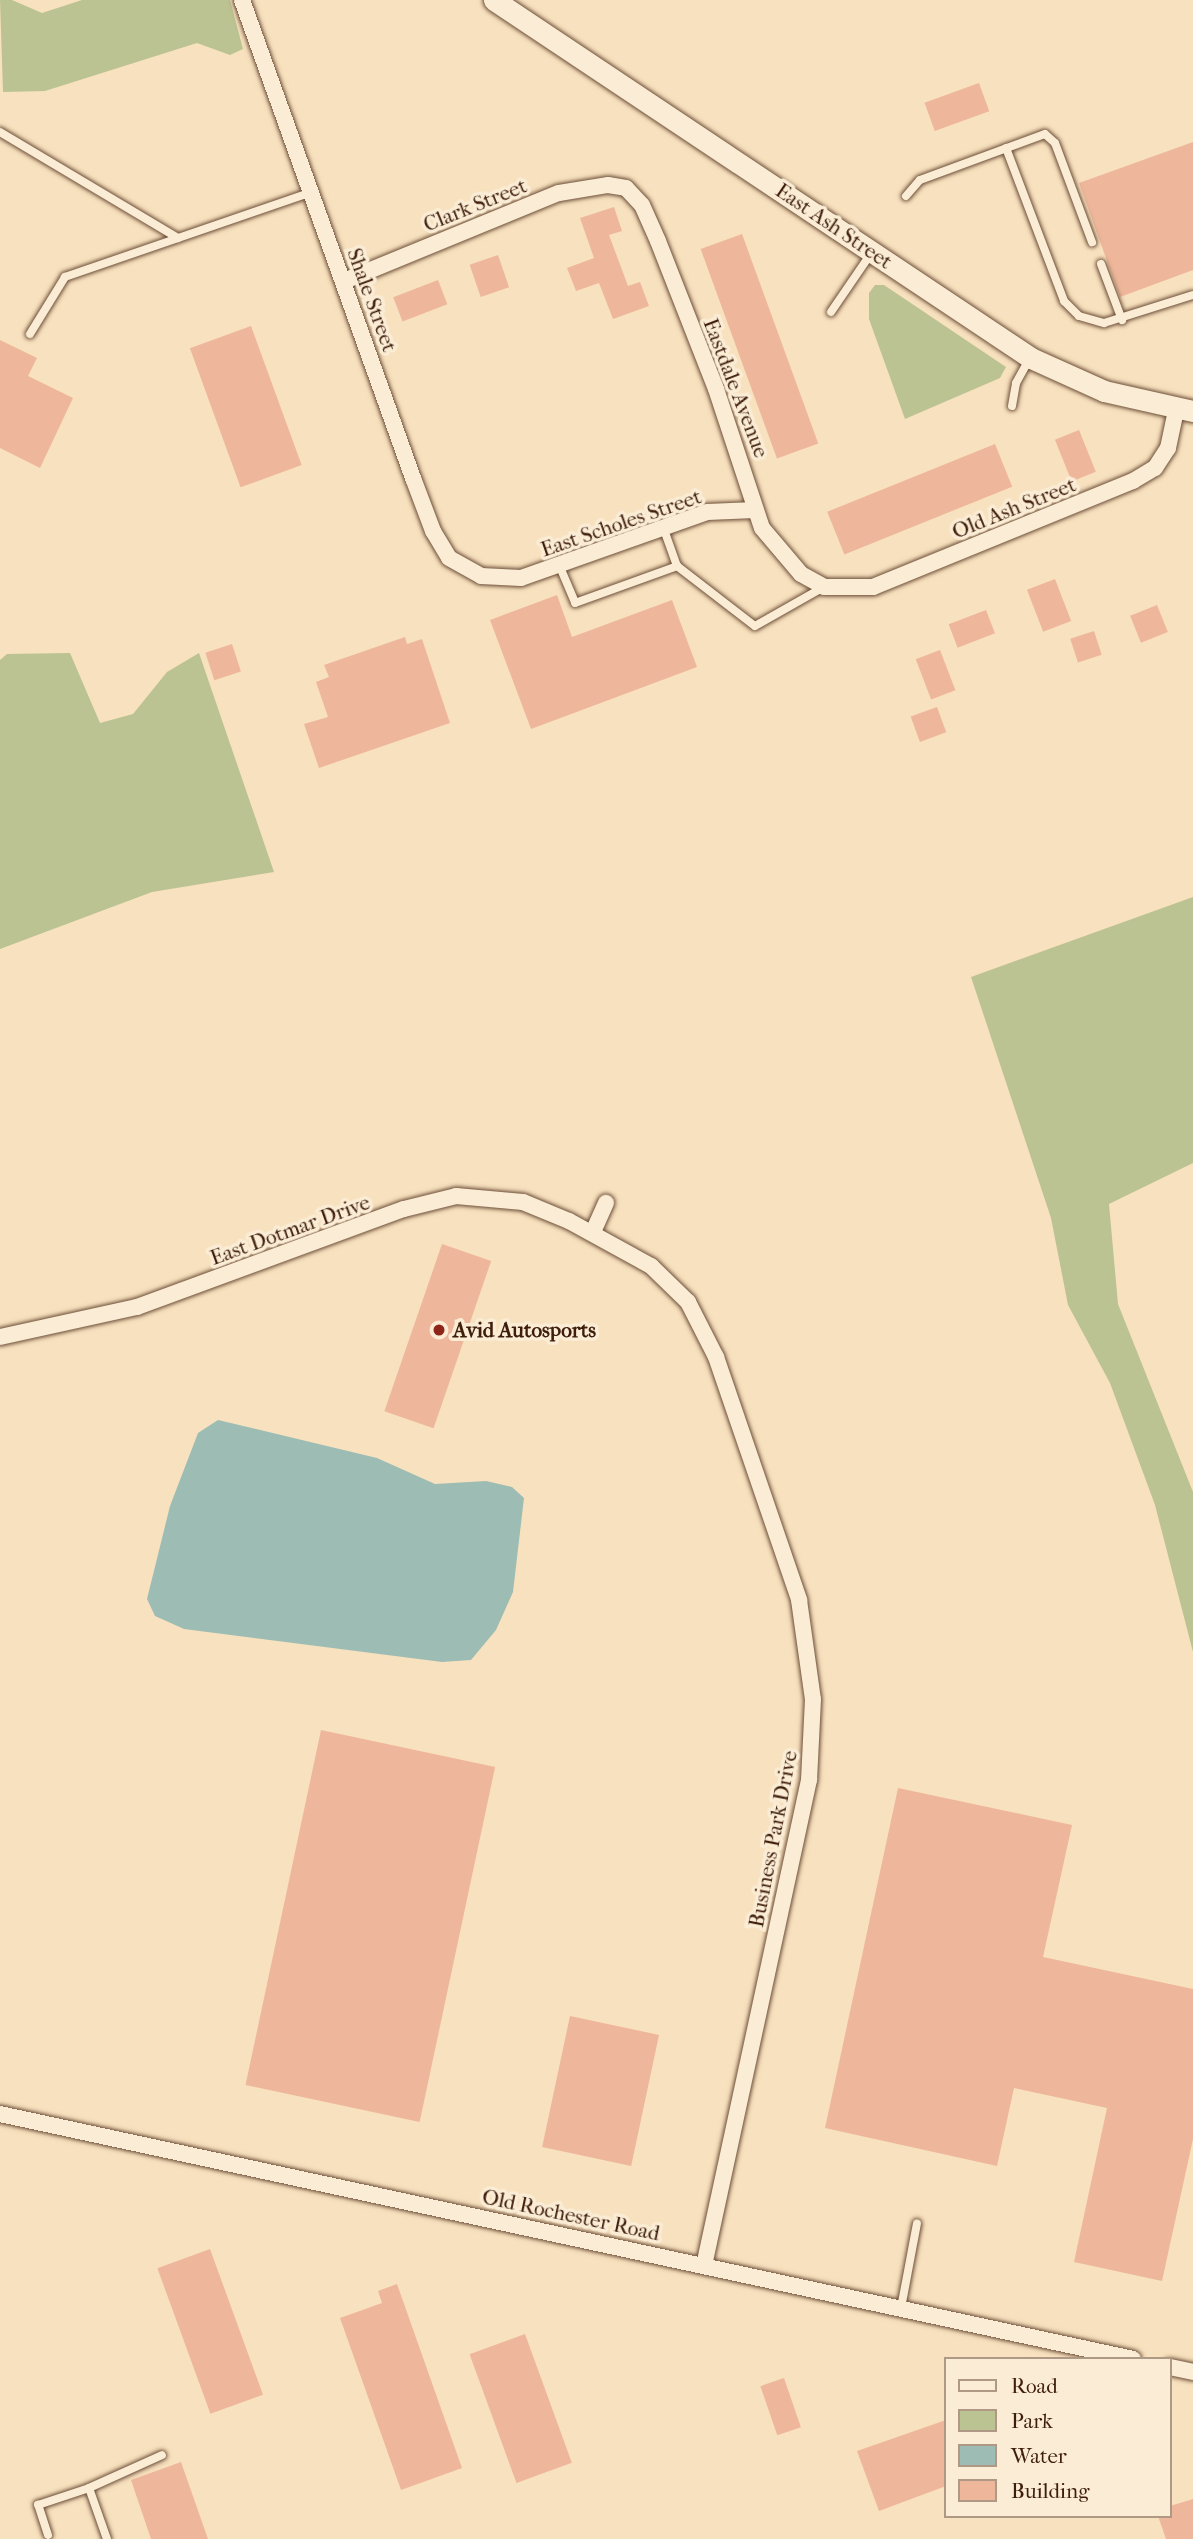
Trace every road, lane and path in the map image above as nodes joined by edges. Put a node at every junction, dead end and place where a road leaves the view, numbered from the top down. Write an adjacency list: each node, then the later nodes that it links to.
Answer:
1 (242, 0): 6 (street, Shale Street)
2 (494, 0): 10 (street, East Ash Street)
3 (0, 132): 8 (lane)
4 (1006, 148): 7 (lane); 9 (lane); 15 (lane)
5 (626, 188): 12 (street, Clark Street); 20 (street, Eastdale Avenue)
6 (312, 192): 8 (lane); 12 (street, Shale Street)
7 (906, 196)
8 (178, 238): 16 (lane)
9 (1093, 242)
10 (872, 252): 14 (lane); 17 (street, East Ash Street)
11 (1101, 264): 15 (lane)
12 (344, 281): 24 (street, Shale Street)
13 (1193, 295): 15 (lane)
14 (831, 312)
15 (1122, 320)
16 (30, 334)
17 (1031, 358): 18 (lane); 19 (street, East Ash Street)
18 (1012, 406)
19 (1184, 410): 25 (street, Old Ash Street)
20 (755, 510): 21 (street, East Scholes Street); 25 (street, Eastdale Avenue)
21 (663, 527): 22 (street, East Scholes Street); 23 (lane)
22 (560, 566): 23 (lane); 24 (street, East Scholes Street)
23 (677, 566): 25 (lane)
24 (501, 579)
25 (824, 587)
26 (606, 1203): 27 (street)
27 (593, 1232): 28 (street, East Dotmar Drive); 31 (street, Business Park Drive)
28 (0, 1337)
29 (0, 2114): 31 (street, Old Rochester Road)
30 (916, 2223): 32 (lane)
31 (704, 2265): 32 (street, Old Rochester Road)
32 (901, 2308): 33 (street, Old Rochester Road)
33 (1124, 2357)
34 (1172, 2367): 35 (street)
35 (1193, 2372)
36 (162, 2455): 37 (lane)
37 (89, 2488): 38 (lane); 40 (lane)
38 (48, 2537): 39 (lane)
39 (37, 2539)
40 (107, 2539)

